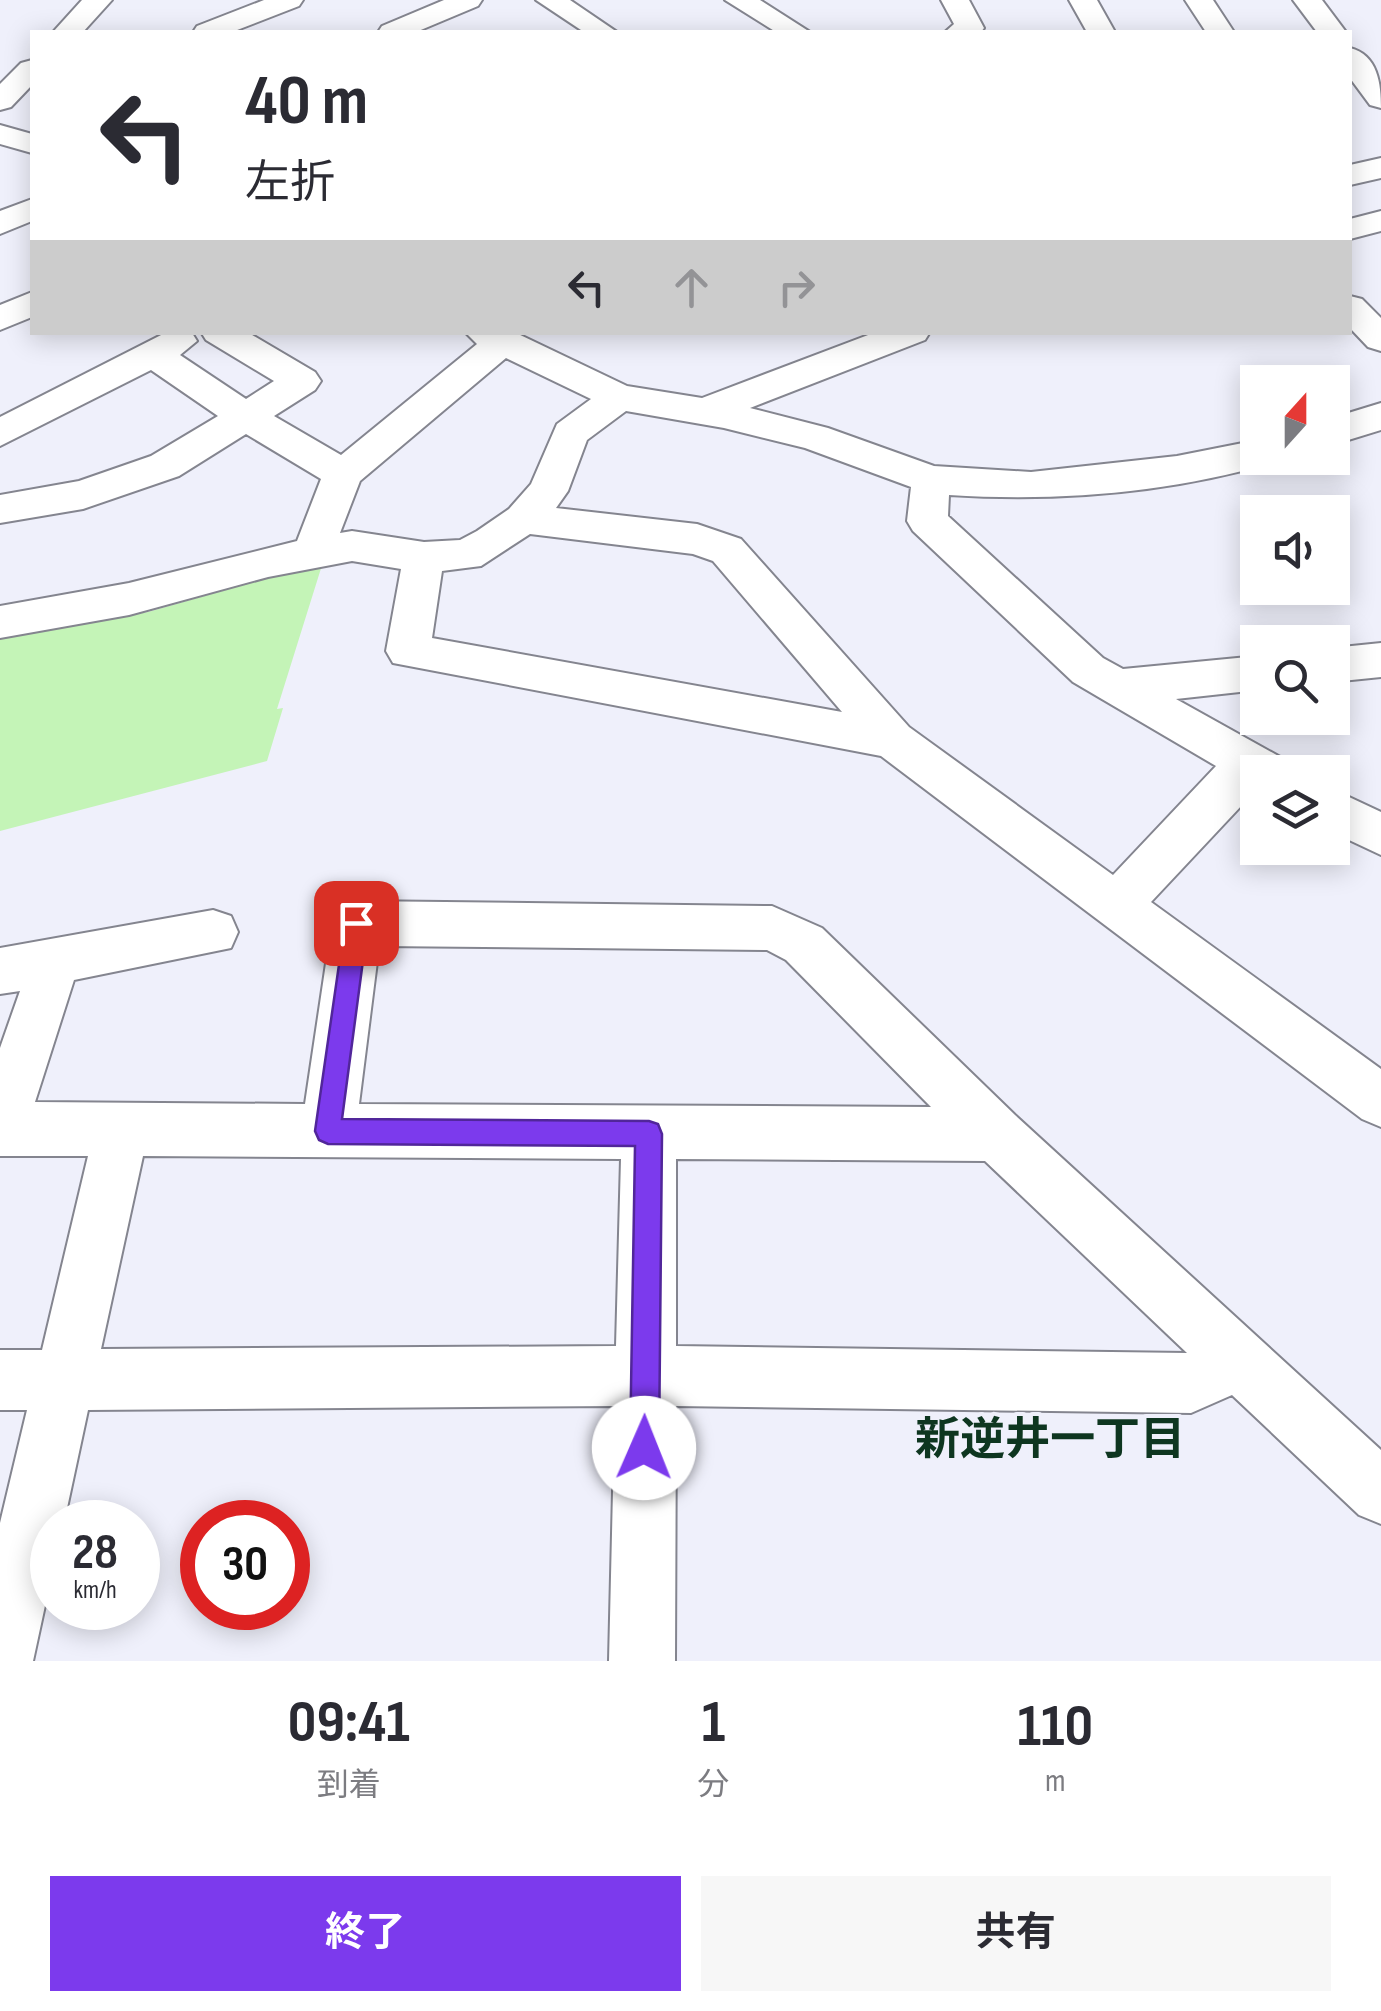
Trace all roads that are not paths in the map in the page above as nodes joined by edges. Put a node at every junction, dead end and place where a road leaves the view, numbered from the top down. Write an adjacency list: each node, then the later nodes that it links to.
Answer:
1 (98, 0): 11 (street)
2 (227, 0): 12 (street)
3 (289, 0): 13 (street)
4 (468, 0): 14 (street)
5 (550, 0): 15 (street)
6 (739, 0): 16 (street)
7 (956, 0): 17 (street)
8 (1082, 0): 18 (street)
9 (1198, 0): 19 (street)
10 (1307, 0): 20 (street)
11 (69, 30)
12 (204, 30)
13 (208, 30)
14 (397, 30)
15 (590, 30)
16 (792, 30)
17 (964, 30)
18 (1101, 30)
19 (1219, 30)
20 (1330, 30)
21 (1352, 60): 23 (street)
22 (30, 72): 24 (street)
23 (1381, 99)
24 (0, 102)
25 (0, 134): 26 (street)
26 (30, 143)
27 (1381, 168): 28 (street)
28 (1352, 175)
29 (1381, 221): 30 (street)
30 (1352, 229)
31 (30, 304): 33 (street)
32 (1352, 309): 38 (street)
33 (0, 319)
34 (189, 335): 40 (street)
35 (223, 335): 43 (street)
36 (548, 335): 39 (street)
37 (904, 335): 42 (street)
38 (1381, 339)
39 (502, 342): 41 (street); 48 (street)
40 (154, 355): 43 (street); 46 (street)
41 (618, 396): 42 (street); 51 (street)
42 (704, 412): 49 (street)
43 (244, 416): 48 (street); 50 (street)
44 (1381, 416): 45 (street)
45 (1350, 426)
46 (0, 433)
47 (1240, 456): 49 (street)
48 (343, 474): 52 (street)
49 (931, 480): 58 (street)
50 (0, 508)
51 (523, 519): 53 (street); 59 (street)
52 (318, 551): 53 (street); 54 (street)
53 (424, 557): 59 (street)
54 (0, 622)
55 (1381, 660): 56 (street)
56 (1350, 663)
57 (1240, 675): 58 (street)
58 (1118, 687): 60 (street)
59 (892, 740): 64 (street)
60 (1240, 758)
61 (1240, 785): 64 (street)
62 (1350, 818): 63 (street)
63 (1381, 835)
64 (1116, 906): 68 (street)
65 (213, 932): 66 (street)
66 (54, 961): 67 (street); 69 (street)
67 (0, 970)
68 (1381, 1101)
69 (0, 1129): 70 (street)
70 (122, 1130): 71 (street); 77 (street)
71 (328, 1131): 72 (street); 73 (street)
72 (649, 1134): 73 (street); 75 (street)
73 (996, 1134): 74 (street)
74 (1242, 1360): 75 (street); 78 (street)
75 (646, 1376): 77 (street); 80 (street)
76 (0, 1380): 77 (street)
77 (63, 1380): 79 (street)
78 (1381, 1493)
79 (0, 1661)
80 (642, 1661)

